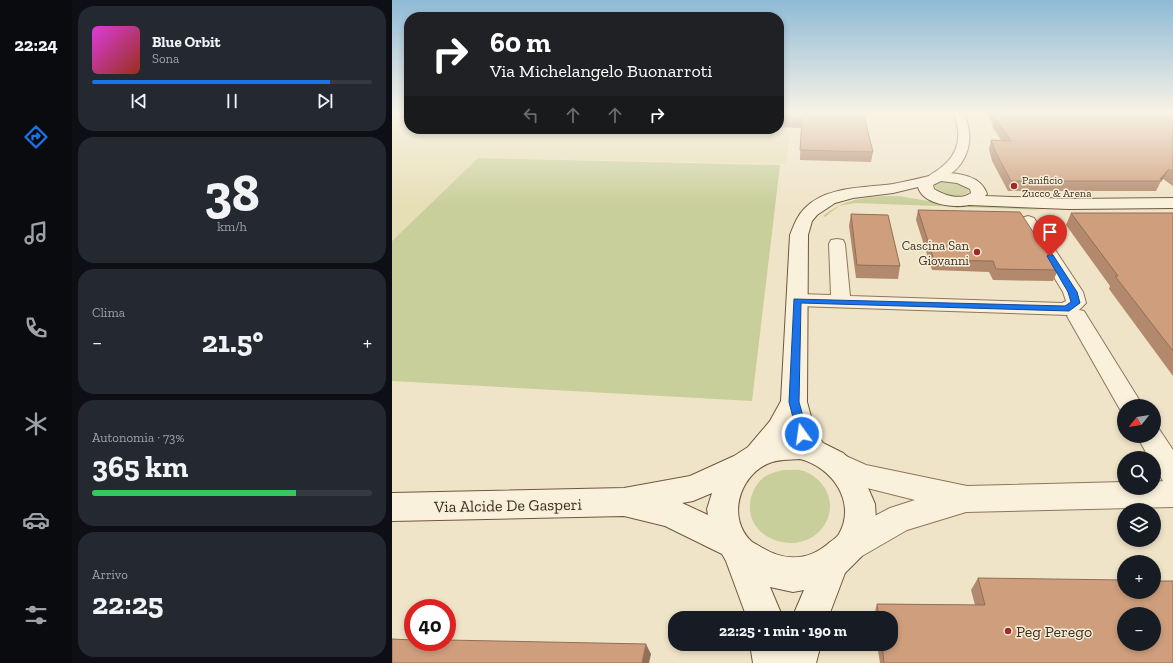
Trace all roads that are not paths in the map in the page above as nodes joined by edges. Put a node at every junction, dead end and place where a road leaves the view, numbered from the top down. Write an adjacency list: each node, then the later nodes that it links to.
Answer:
1 (962, 143): 2 (street)
2 (960, 155): 3 (street); 4 (street)
3 (933, 179): 4 (street); 5 (street); 6 (street)
4 (974, 185): 7 (street); 8 (street)
5 (880, 190): 6 (street); 12 (street)
6 (940, 198): 7 (street)
7 (967, 200): 8 (street)
8 (1049, 203): 9 (street)
9 (1173, 203)
10 (1028, 221): 13 (street)
11 (837, 244): 13 (street)
12 (797, 300): 13 (street); 16 (street)
13 (841, 302)
14 (1077, 316): 15 (street)
15 (1127, 399)
16 (794, 402): 18 (street); 19 (street)
17 (1154, 443): 20 (street)
18 (823, 456): 19 (street); 22 (street); 26 (street)
19 (751, 459): 23 (street, Via Alcide De Gasperi); 25 (street)
20 (1173, 473)
21 (1173, 494): 22 (street)
22 (967, 499): 26 (street)
23 (624, 502): 24 (street, Via Alcide De Gasperi); 25 (street, Via Alcide De Gasperi)
24 (392, 507)
25 (736, 548): 26 (street); 27 (street)
26 (842, 553): 28 (street)
27 (762, 611)
28 (813, 611)
29 (770, 651): 31 (street)
30 (800, 651): 32 (street)
31 (772, 663)
32 (797, 663)

